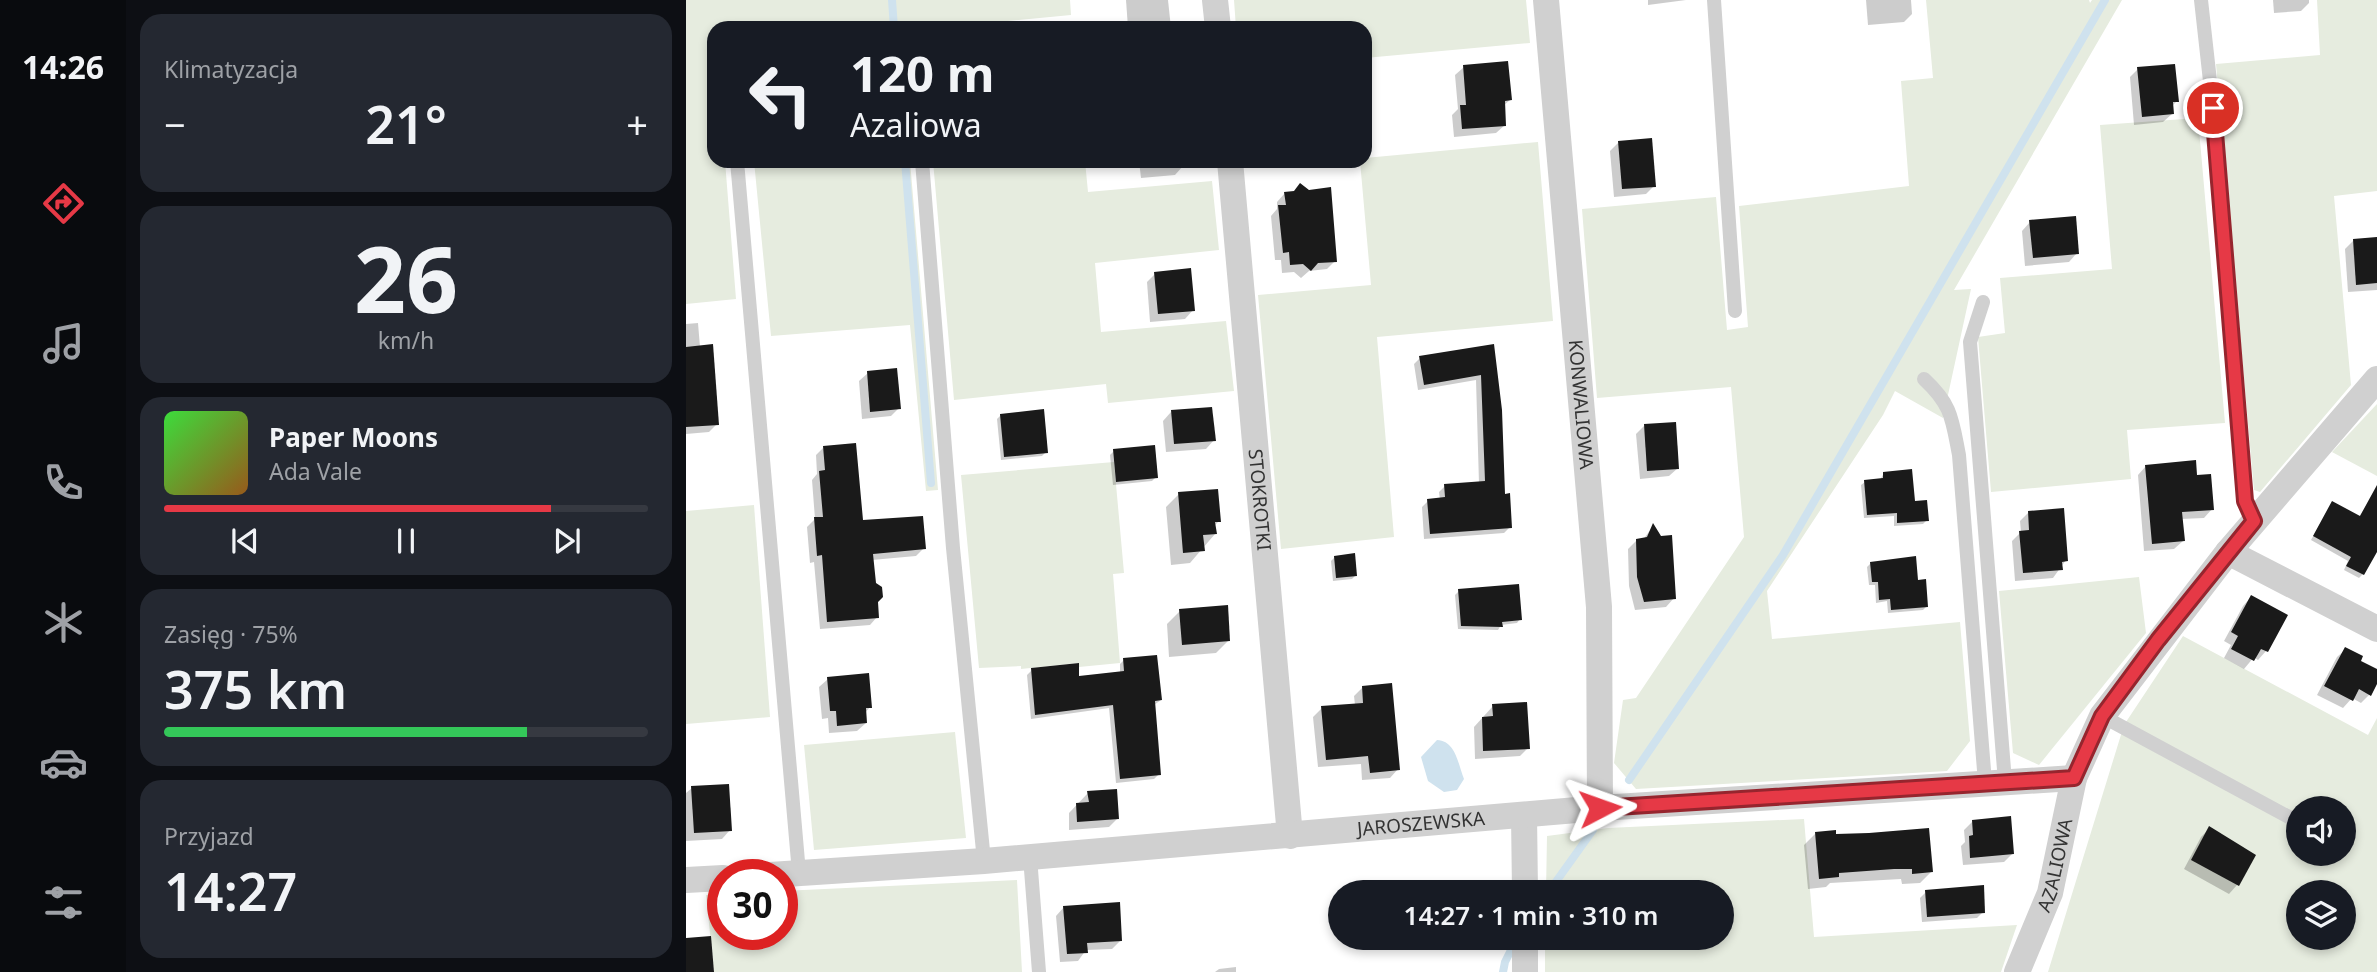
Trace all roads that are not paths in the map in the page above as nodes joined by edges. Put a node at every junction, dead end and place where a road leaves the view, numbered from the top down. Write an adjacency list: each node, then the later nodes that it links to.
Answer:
1 (1215, 0): 5 (street)
2 (1546, 0): 19 (street, KONWALIOWA)
3 (1714, 0): 10 (lane)
4 (2201, 0): 13 (lane)
5 (1217, 21)
6 (738, 168): 25 (lane)
7 (923, 168): 24 (lane)
8 (1231, 168): 22 (street, STOKROTKI)
9 (1983, 302): 18 (lane)
10 (1735, 312)
11 (1924, 379): 18 (lane)
12 (2377, 379): 13 (street, AZALIOWA)
13 (2254, 521): 14 (street, AZALIOWA)
14 (2228, 552): 15 (street); 16 (street, AZALIOWA)
15 (2377, 629)
16 (2102, 716): 17 (street, AZALIOWA); 21 (lane)
17 (2074, 778): 18 (street, JAROSZEWSKA); 32 (street, AZALIOWA)
18 (1995, 783): 19 (street, JAROSZEWSKA)
19 (1600, 808): 20 (street, JAROSZEWSKA)
20 (1524, 815): 22 (street, JAROSZEWSKA); 28 (street)
21 (2286, 816)
22 (1290, 836): 23 (street, JAROSZEWSKA)
23 (1030, 857): 24 (street, JAROSZEWSKA); 30 (lane)
24 (984, 861): 25 (street, JAROSZEWSKA)
25 (799, 873)
26 (707, 879): 27 (street)
27 (686, 880)
28 (1525, 880)
29 (1525, 950): 31 (street)
30 (1039, 972)
31 (1525, 972)
32 (2017, 972)

